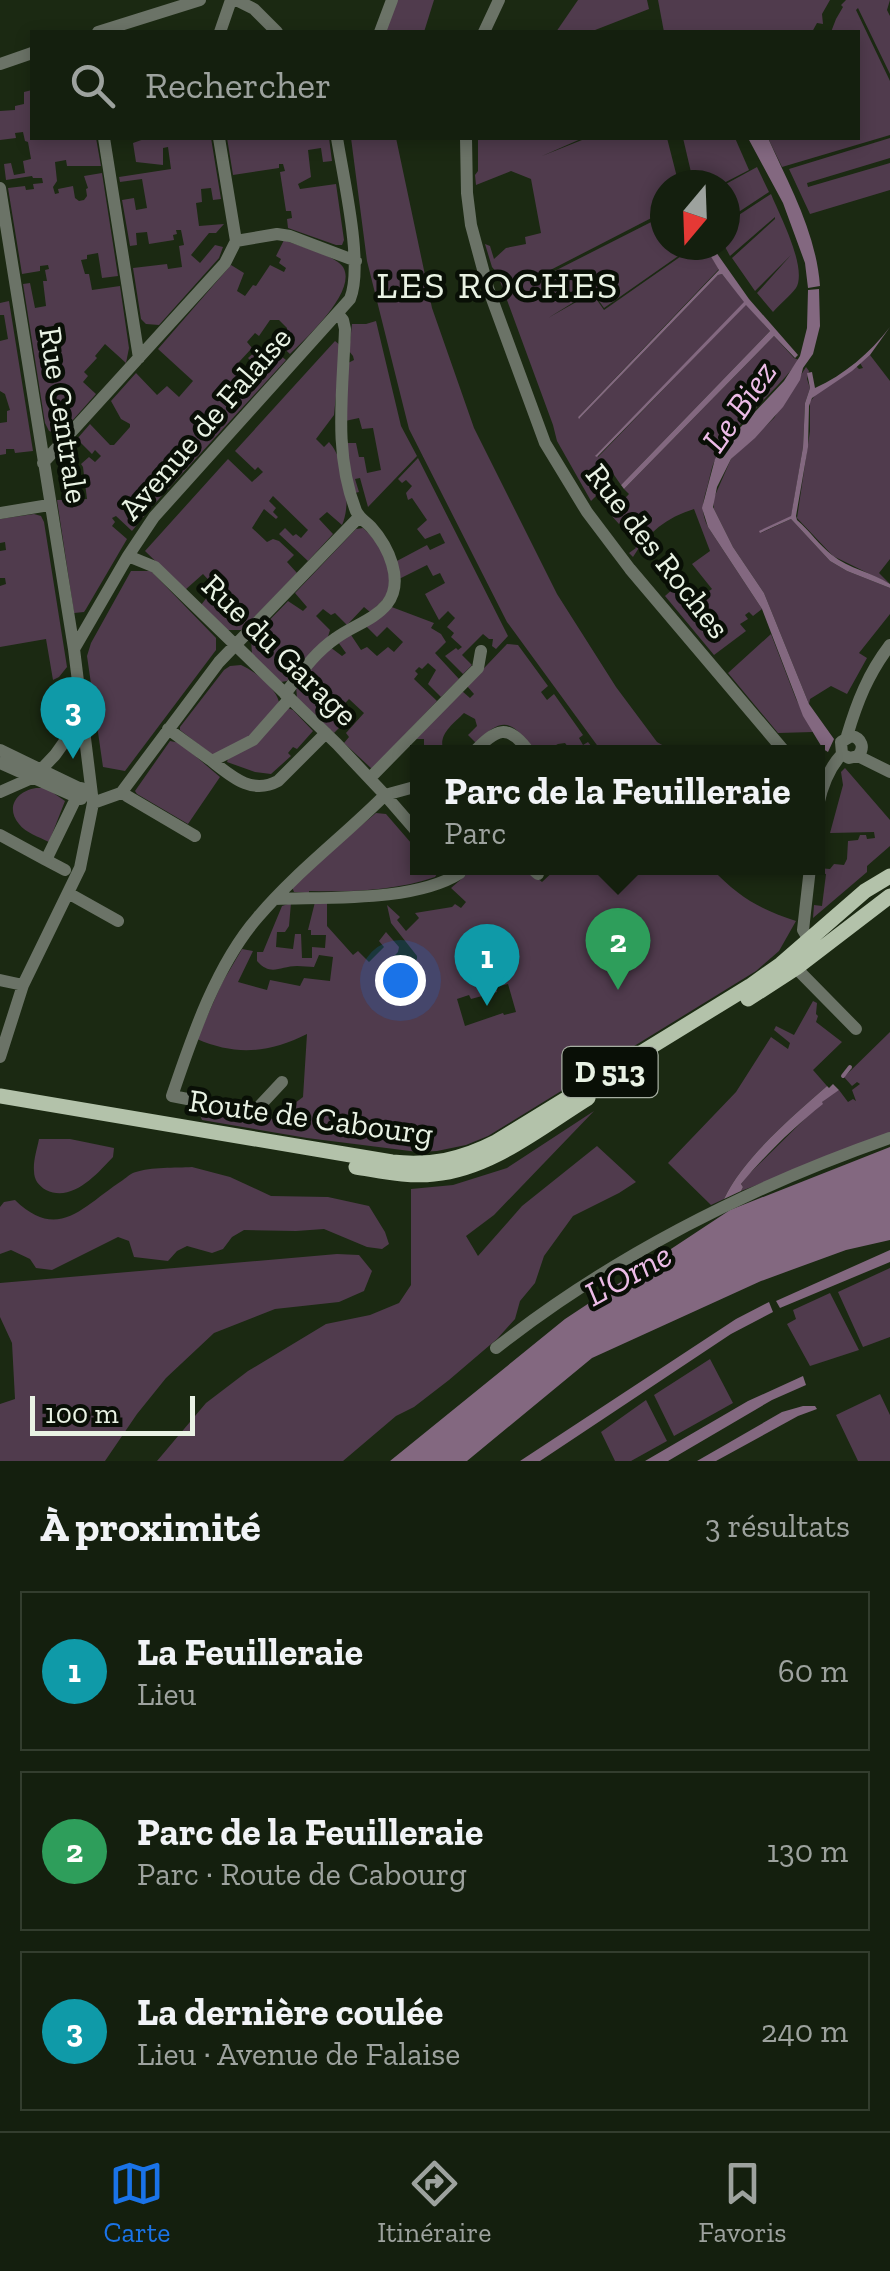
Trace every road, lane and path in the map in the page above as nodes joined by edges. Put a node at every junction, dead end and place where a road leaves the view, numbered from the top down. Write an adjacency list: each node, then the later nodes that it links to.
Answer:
1 (200, 0): 5 (street)
2 (234, 0): 6 (street); 7 (street)
3 (392, 0): 8 (street)
4 (500, 0): 9 (street)
5 (104, 30)
6 (221, 30)
7 (274, 30)
8 (381, 30)
9 (485, 30)
10 (30, 54): 11 (street)
11 (0, 64)
12 (104, 140): 20 (street)
13 (219, 140): 17 (street)
14 (338, 140): 18 (street, Avenue de Falaise)
15 (466, 140): 41 (street, Rue des Roches)
16 (0, 188): 23 (street, Rue Centrale)
17 (236, 242): 18 (street); 21 (street)
18 (356, 261): 19 (street, Avenue de Falaise)
19 (338, 314): 28 (street); 29 (street, Avenue de Falaise)
20 (134, 322): 21 (street); 22 (street)
21 (164, 330): 22 (street)
22 (139, 358): 24 (street)
23 (38, 430): 24 (street); 25 (street, Rue Centrale)
24 (66, 439): 25 (street)
25 (43, 462): 26 (street, Rue Centrale)
26 (50, 505): 27 (street); 32 (street, Rue Centrale)
27 (0, 513)
28 (358, 517): 31 (street); 34 (street)
29 (128, 556): 31 (street, Rue du Garage); 32 (street, Avenue de Falaise)
30 (890, 645): 38 (street)
31 (236, 646): 34 (street, Rue du Garage); 36 (street)
32 (74, 650): 35 (street)
33 (481, 652): 49 (street)
34 (287, 696): 37 (street, Rue du Garage); 45 (street)
35 (82, 717): 48 (street); 53 (street)
36 (168, 729): 45 (street); 53 (street)
37 (326, 732): 45 (street); 49 (street, Rue du Garage)
38 (847, 736): 42 (street); 43 (street)
39 (481, 745): 40 (street)
40 (523, 745)
41 (782, 745)
42 (842, 754): 43 (street); 46 (street)
43 (858, 756): 47 (street)
44 (6, 759): 48 (street); 50 (street)
45 (212, 762)
46 (825, 765)
47 (890, 772)
48 (38, 773): 52 (street); 53 (street)
49 (370, 778): 55 (street, Rue du Garage)
50 (0, 782)
51 (410, 788): 55 (street)
52 (0, 792)
53 (86, 796): 59 (street); 64 (street)
54 (127, 796): 58 (street)
55 (385, 796): 56 (street, Rue du Garage); 66 (street)
56 (410, 824)
57 (0, 835): 59 (street)
58 (195, 836)
59 (46, 860): 60 (street)
60 (66, 870)
61 (453, 875): 66 (street)
62 (809, 875): 68 (street)
63 (890, 876): 68 (main road, Route de Cabourg / D 513)
64 (68, 894): 67 (street); 71 (street)
65 (890, 896): 69 (main road, Route de Cabourg / D 513)
66 (274, 899): 74 (street)
67 (118, 921)
68 (808, 940): 75 (main road, Route de Cabourg / D 513)
69 (796, 968): 72 (street); 76 (main road, Route de Cabourg / D 513)
70 (0, 980): 71 (street)
71 (23, 985): 73 (street)
72 (856, 1029)
73 (0, 1057)
74 (282, 1082)
75 (0, 1096)
76 (0, 1105)
77 (890, 1138): 78 (street)
78 (496, 1348)

